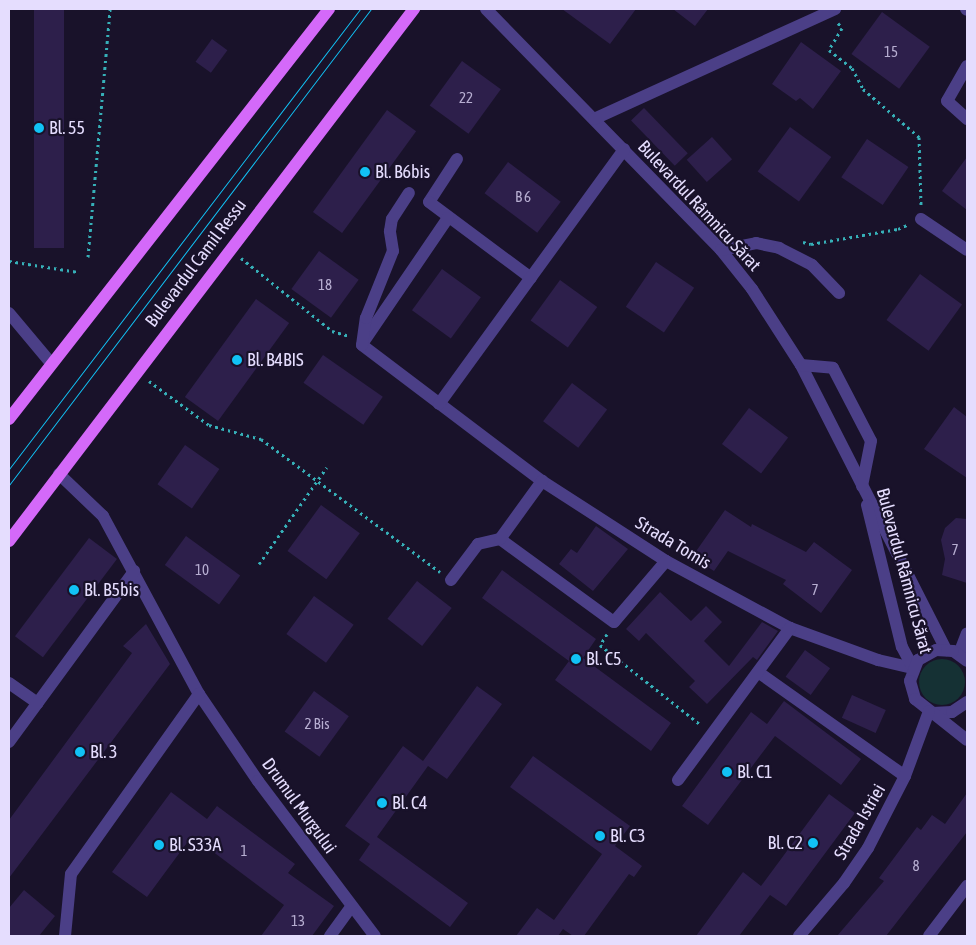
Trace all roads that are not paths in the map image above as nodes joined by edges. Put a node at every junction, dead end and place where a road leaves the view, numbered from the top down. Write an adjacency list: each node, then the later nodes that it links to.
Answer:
1 (414, 9): 23 (main road, Bulevardul Camil Ressu)
2 (486, 9): 6 (street, Bulevardul Râmnicu Sărat)
3 (328, 10): 19 (main road)
4 (833, 10): 6 (street)
5 (967, 66): 7 (street)
6 (594, 119): 8 (street, Bulevardul Râmnicu Sărat)
7 (967, 119)
8 (624, 150): 13 (street, Bulevardul Râmnicu Sărat); 15 (street)
9 (456, 158): 11 (street)
10 (409, 193): 18 (street)
11 (448, 218): 15 (street); 18 (street)
12 (921, 219): 14 (street)
13 (721, 250): 16 (street); 20 (street, Bulevardul Râmnicu Sărat)
14 (967, 250)
15 (531, 278): 21 (street)
16 (840, 293)
17 (9, 313): 19 (street)
18 (362, 346): 21 (street, Strada Tomis)
19 (51, 363): 22 (main road)
20 (801, 365): 25 (street, Bulevardul Râmnicu Sărat); 25 (street)
21 (439, 404): 24 (street, Strada Tomis)
22 (9, 419)
23 (59, 474): 27 (main road, Bulevardul Camil Ressu); 29 (street, Drumul Murgului)
24 (542, 481): 26 (street); 28 (street, Strada Tomis)
25 (861, 483): 33 (street, Bulevardul Râmnicu Sărat); 35 (street, Bulevardul Râmnicu Sărat)
26 (500, 538): 28 (street); 30 (street)
27 (9, 541)
28 (666, 561): 31 (street, Strada Tomis)
29 (134, 571): 38 (street, Drumul Murgului); 40 (street)
30 (451, 580)
31 (790, 628): 35 (street, Strada Tomis); 36 (street)
32 (967, 632): 34 (street)
33 (946, 650): 34 (street); 35 (street)
34 (963, 658)
35 (913, 668): 41 (street)
36 (758, 672): 44 (street); 45 (street)
37 (9, 683): 40 (street)
38 (199, 694): 47 (street, Drumul Murgului); 48 (street)
39 (967, 702): 41 (street)
40 (38, 703): 43 (street)
41 (931, 712): 42 (street); 44 (street, Strada Istriei)
42 (967, 740)
43 (9, 742)
44 (905, 776): 51 (street, Strada Istriei)
45 (678, 780)
46 (967, 886): 52 (street)
47 (352, 906): 49 (street); 50 (street, Drumul Murgului)
48 (64, 936)
49 (330, 936)
50 (375, 936)
51 (799, 936)
52 (929, 936)

